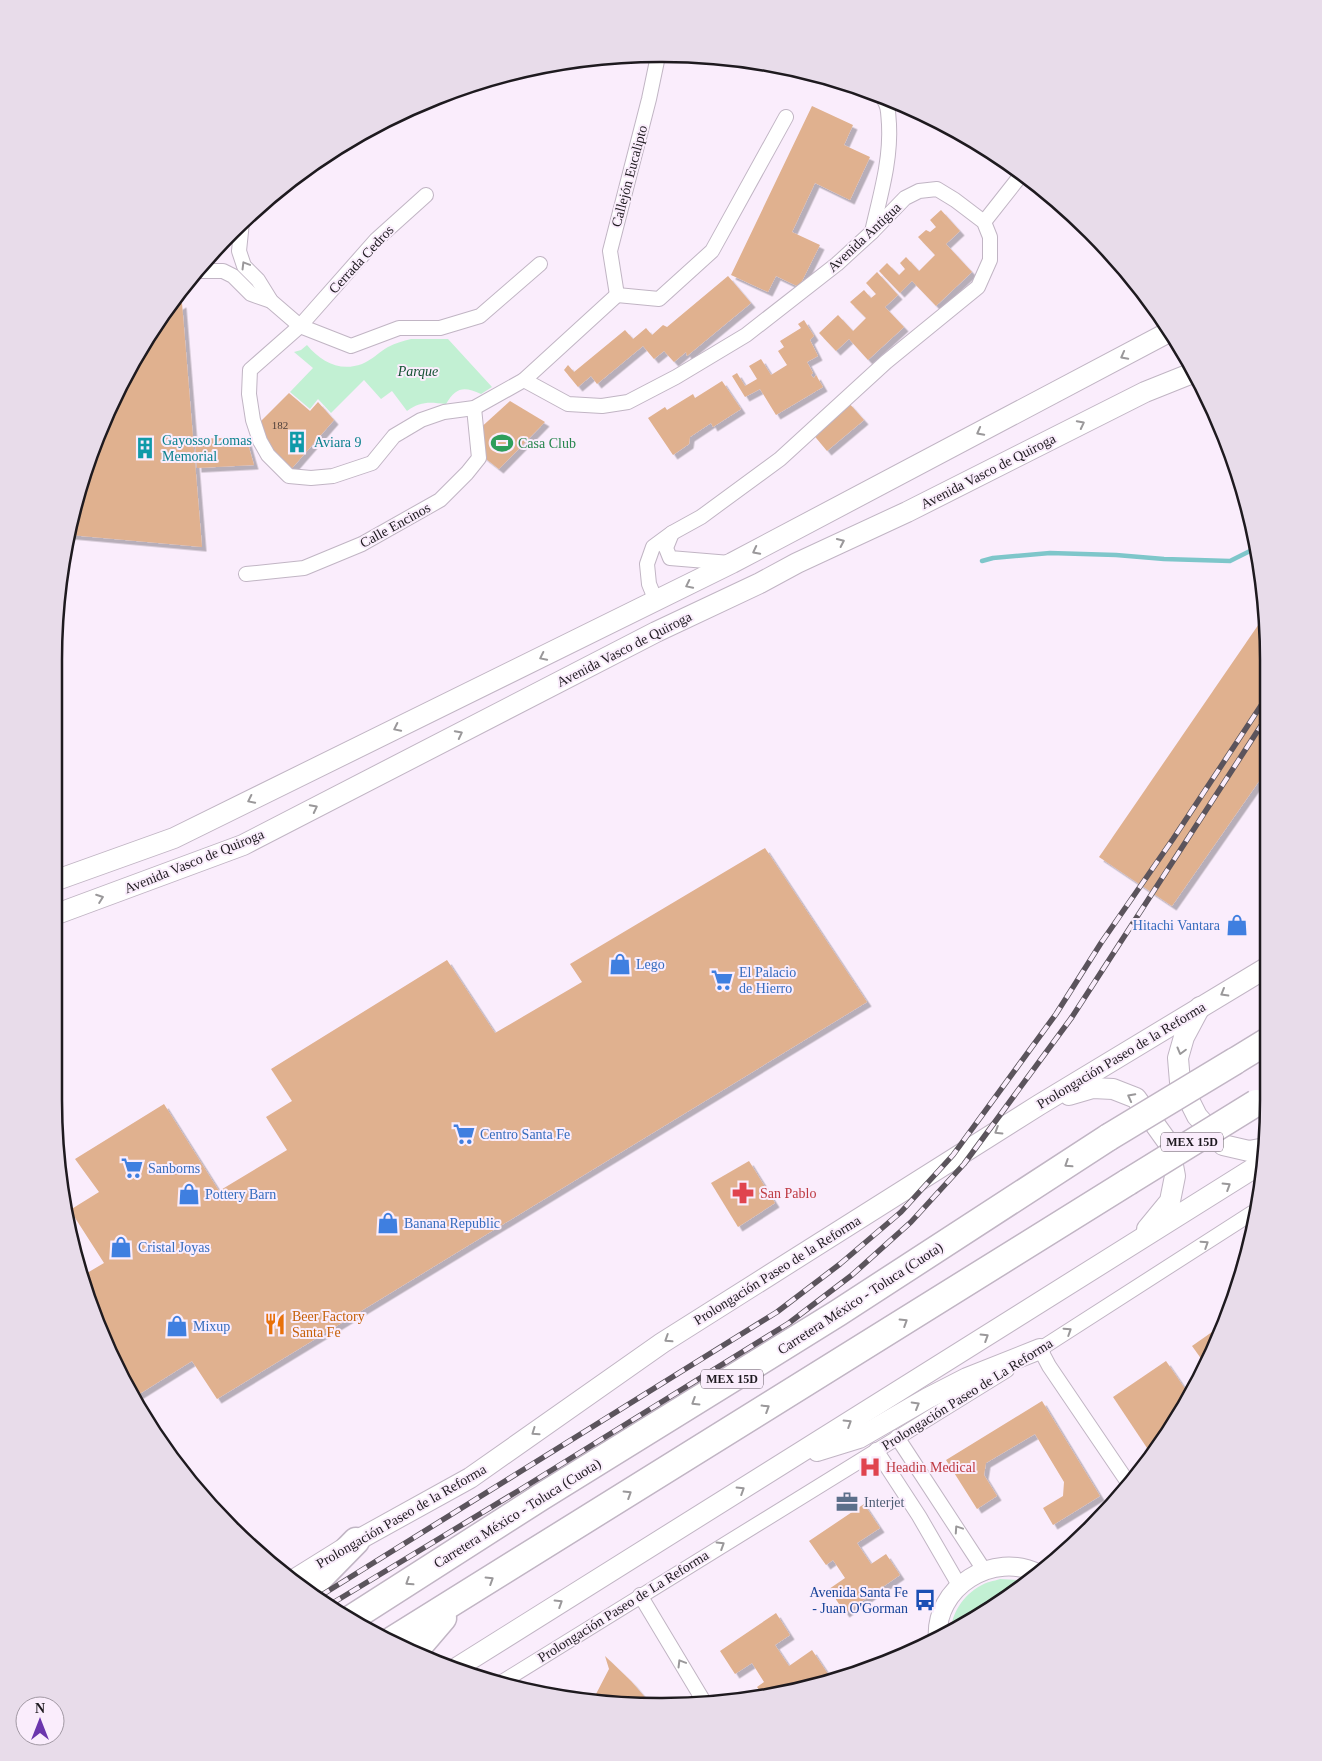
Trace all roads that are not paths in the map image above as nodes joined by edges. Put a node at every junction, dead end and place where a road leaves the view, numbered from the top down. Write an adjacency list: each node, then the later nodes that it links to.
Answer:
1 (657, 62): 11 (street, Callejón Eucalipto)
2 (888, 107): 7 (street)
3 (786, 117): 11 (street)
4 (1017, 180): 6 (street)
5 (426, 195): 13 (street, Cerrada Cedros)
6 (984, 222): 7 (street, Avenida Antigua); 18 (street)
7 (872, 232): 16 (street, Avenida Antigua)
8 (241, 235): 12 (street, one-way to 8)
9 (540, 264): 13 (street)
10 (207, 271): 12 (street)
11 (617, 295): 16 (street)
12 (271, 301): 13 (street)
13 (300, 326): 17 (street, Cerrada Cedros)
14 (1163, 335): 19 (main road, Avenida Vasco de Quiroga, one-way to 19)
15 (1186, 375): 23 (main road, Avenida Vasco de Quiroga, one-way to 15)
16 (524, 380): 17 (street)
17 (474, 408): 20 (street, Calle Encinos)
18 (672, 532): 19 (street); 21 (street)
19 (732, 564): 21 (main road, Avenida Vasco de Quiroga, one-way to 21)
20 (246, 574)
21 (656, 601): 22 (main road, Avenida Vasco de Quiroga, one-way to 22)
22 (62, 878)
23 (62, 912)
24 (1260, 972): 25 (main road, Prolongación Paseo de la Reforma, one-way to 25)
25 (1200, 1007): 28 (main road, Prolongación Paseo de la Reforma); 29 (main road, one-way to 29)
26 (1260, 1046): 46 (highway, Carretera México - Toluca (Cuota) / MEX 15D, one-way to 46, bridge)
27 (1260, 1100): 45 (highway, MEX 15D, one-way to 27, bridge)
28 (1039, 1105): 32 (main road, one-way to 28); 38 (main road, Prolongación Paseo de la Reforma, one-way to 38)
29 (1257, 1150)
30 (1255, 1167): 32 (main road, one-way to 30)
31 (1248, 1215): 33 (street, Prolongación Paseo de La Reforma, one-way to 31)
32 (1138, 1241): 36 (main road, one-way to 32)
33 (1040, 1349): 34 (street, Prolongación Paseo de La Reforma); 36 (main road, one-way to 33); 37 (street)
34 (897, 1437): 35 (street, Prolongación Paseo de La Reforma); 39 (street, one-way to 34)
35 (876, 1450): 42 (street); 44 (street, Prolongación Paseo de La Reforma, one-way to 35)
36 (792, 1458): 47 (main road, one-way to 36)
37 (1125, 1478)
38 (356, 1541): 41 (main road, Prolongación Paseo de la Reforma); 43 (highway)
39 (984, 1570): 40 (street); 42 (street)
40 (1031, 1570)
41 (300, 1577)
42 (959, 1585): 48 (street)
43 (312, 1586)
44 (640, 1595): 53 (street, Prolongación Paseo de La Reforma); 54 (street, one-way to 44)
45 (459, 1599): 49 (highway, MEX 15D); 50 (highway)
46 (357, 1615)
47 (533, 1619): 51 (main road); 52 (main road)
48 (939, 1630)
49 (397, 1637)
50 (418, 1647)
51 (462, 1664)
52 (476, 1669)
53 (508, 1678)
54 (701, 1697)

